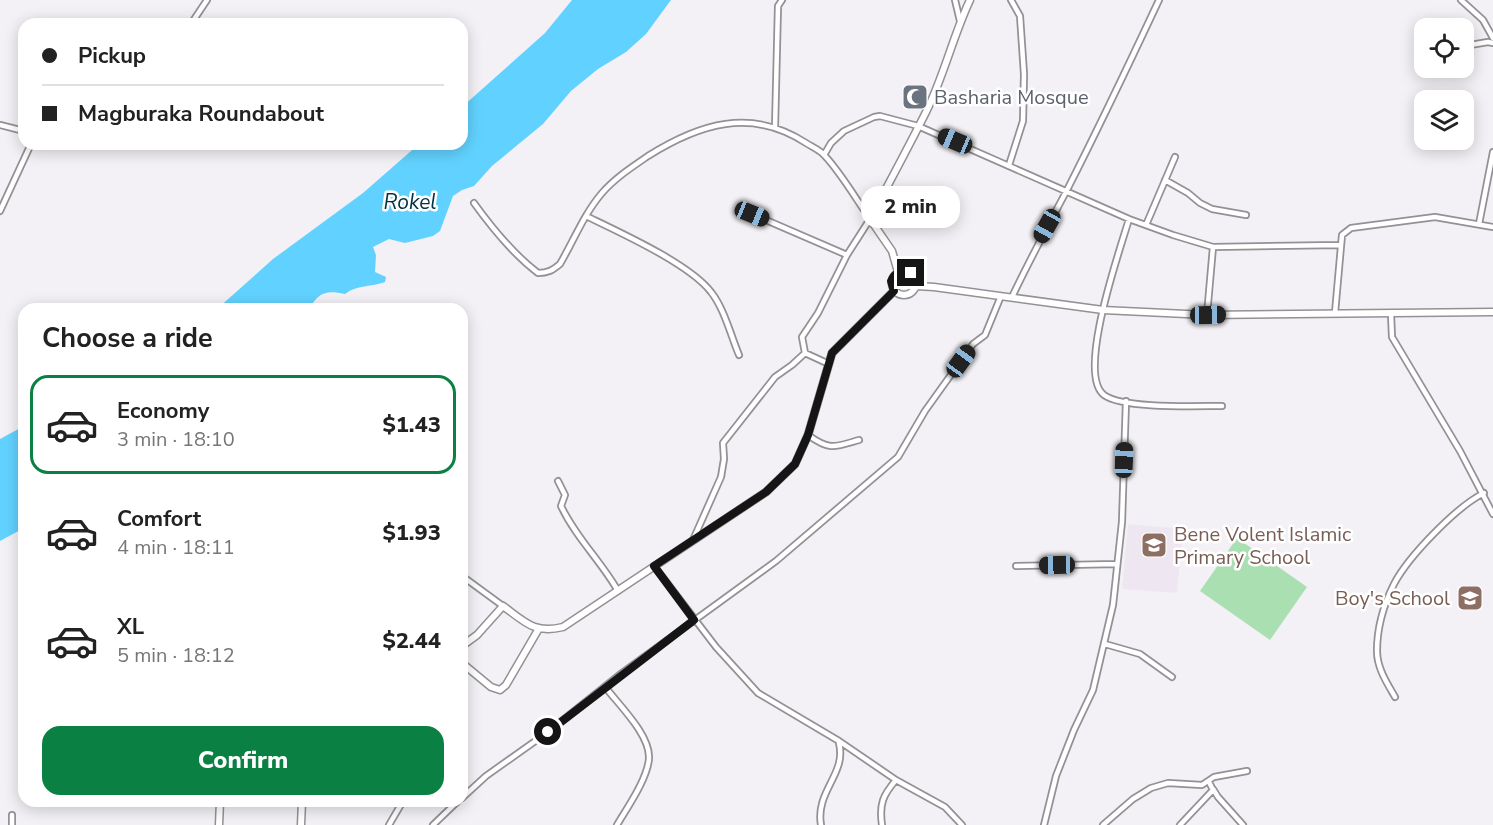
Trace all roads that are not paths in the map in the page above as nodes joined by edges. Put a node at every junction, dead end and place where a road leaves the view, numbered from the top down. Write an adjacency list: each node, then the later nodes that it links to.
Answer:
1 (207, 0): 8 (street)
2 (783, 0): 15 (street)
3 (955, 0): 9 (street)
4 (970, 0): 9 (street)
5 (1011, 0): 21 (street)
6 (1159, 0): 24 (street)
7 (1464, 1): 10 (street)
8 (195, 18)
9 (960, 21): 14 (street)
10 (1493, 38)
11 (1474, 44): 12 (street)
12 (1493, 44)
13 (0, 125): 16 (street)
14 (918, 126): 19 (street); 21 (street); 30 (street)
15 (775, 128): 19 (street); 29 (street)
16 (18, 130)
17 (28, 150): 26 (street)
18 (1493, 152): 22 (street)
19 (824, 155): 30 (street)
20 (1175, 157): 23 (street)
21 (1010, 165): 24 (street)
22 (1490, 178): 32 (street)
23 (1165, 180): 28 (street); 33 (street)
24 (1066, 192): 31 (street); 42 (street)
25 (474, 203): 29 (street)
26 (0, 211)
27 (752, 214): 37 (street)
28 (1246, 215)
29 (586, 216): 49 (street)
30 (870, 219): 37 (street); 38 (street)
31 (1129, 219): 33 (street); 43 (street)
32 (1479, 224): 34 (street); 35 (street)
33 (1146, 225): 36 (street)
34 (1493, 227)
35 (1341, 245): 36 (street); 45 (street)
36 (1213, 246): 47 (street)
37 (847, 255): 48 (street)
38 (898, 272): 39 (street); 40 (street)
39 (916, 286): 40 (street); 41 (street)
40 (894, 291): 50 (street)
41 (1001, 296): 42 (street); 65 (street)
42 (1012, 297): 43 (street)
43 (1103, 310): 47 (street); 51 (street)
44 (1493, 312): 46 (street)
45 (1335, 313): 46 (street); 47 (street)
46 (1391, 314): 56 (street)
47 (1208, 315)
48 (805, 353): 50 (street); 58 (street)
49 (739, 355)
50 (829, 364): 53 (street)
51 (1126, 401): 52 (street); 59 (street)
52 (1222, 406)
53 (808, 435): 54 (street); 58 (street)
54 (859, 440)
55 (558, 481): 63 (street)
56 (1484, 493): 57 (street); 72 (street)
57 (1493, 514)
58 (693, 540): 60 (street)
59 (1118, 564): 61 (street); 68 (street)
60 (654, 566): 63 (street); 65 (street)
61 (1016, 566)
62 (468, 580): 64 (street)
63 (618, 591): 66 (street)
64 (503, 606): 66 (street); 67 (street)
65 (694, 620): 71 (street); 73 (street)
66 (538, 630): 69 (street)
67 (468, 642)
68 (1105, 644): 70 (street); 92 (street)
69 (468, 668)
70 (1172, 677)
71 (606, 688): 77 (street); 88 (street)
72 (1395, 698)
73 (839, 741): 75 (street); 89 (street)
74 (1247, 771): 76 (street)
75 (896, 780): 90 (street); 91 (street)
76 (1209, 782): 93 (street); 94 (street); 95 (street)
77 (468, 792)
78 (220, 807): 84 (street)
79 (302, 807): 85 (street)
80 (400, 807): 86 (street)
81 (452, 807): 87 (street)
82 (12, 815): 83 (street)
83 (12, 825)
84 (219, 825)
85 (301, 825)
86 (389, 825)
87 (433, 825)
88 (617, 825)
89 (821, 825)
90 (882, 825)
91 (962, 825)
92 (1044, 825)
93 (1103, 825)
94 (1180, 825)
95 (1244, 825)

